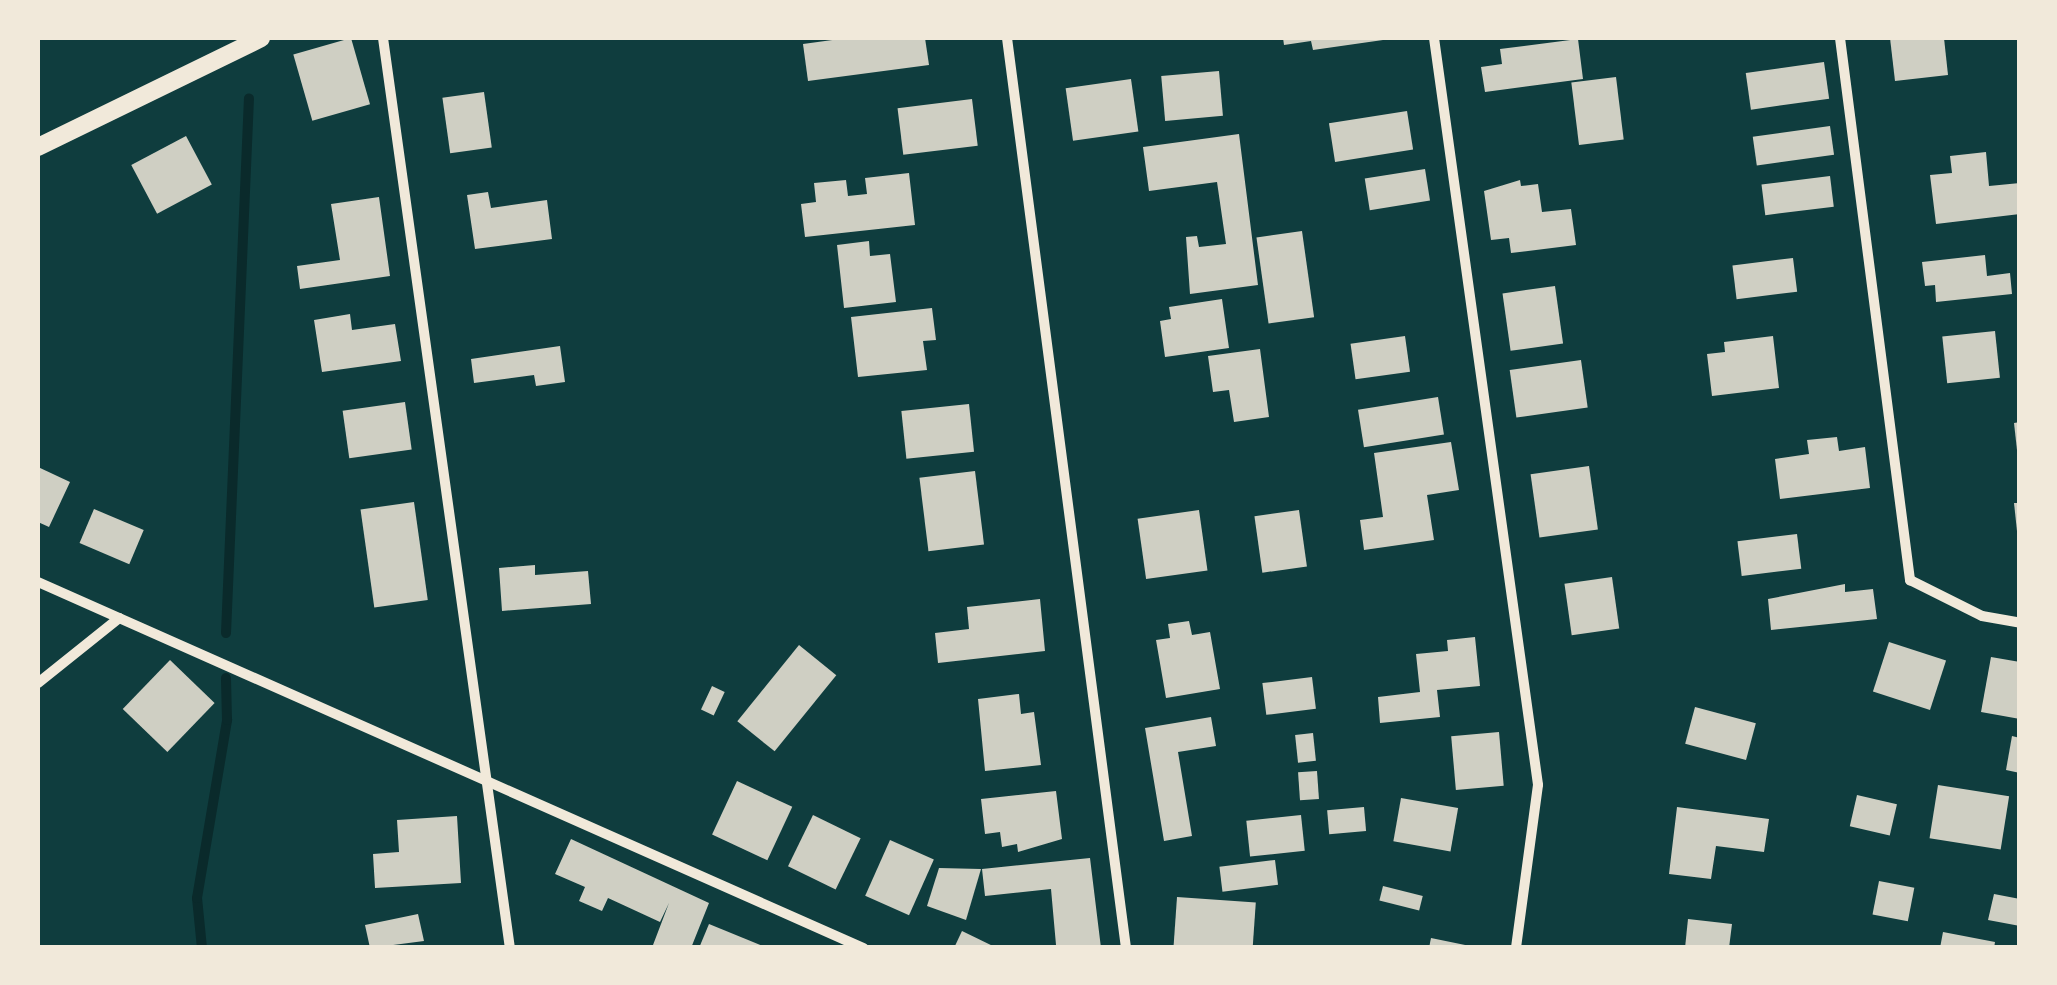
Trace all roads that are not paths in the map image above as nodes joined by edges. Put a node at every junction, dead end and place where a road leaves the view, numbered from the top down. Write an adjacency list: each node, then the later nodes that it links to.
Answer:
1 (261, 38): 6 (street)
2 (383, 38): 11 (street)
3 (1007, 38): 14 (street)
4 (1434, 38): 15 (street)
5 (1840, 38): 9 (street)
6 (38, 148)
7 (38, 582): 8 (street)
8 (119, 618): 10 (street); 11 (street)
9 (2020, 623)
10 (38, 683)
11 (483, 780): 12 (street); 13 (street)
12 (510, 948)
13 (863, 948)
14 (1126, 948)
15 (1516, 948)

